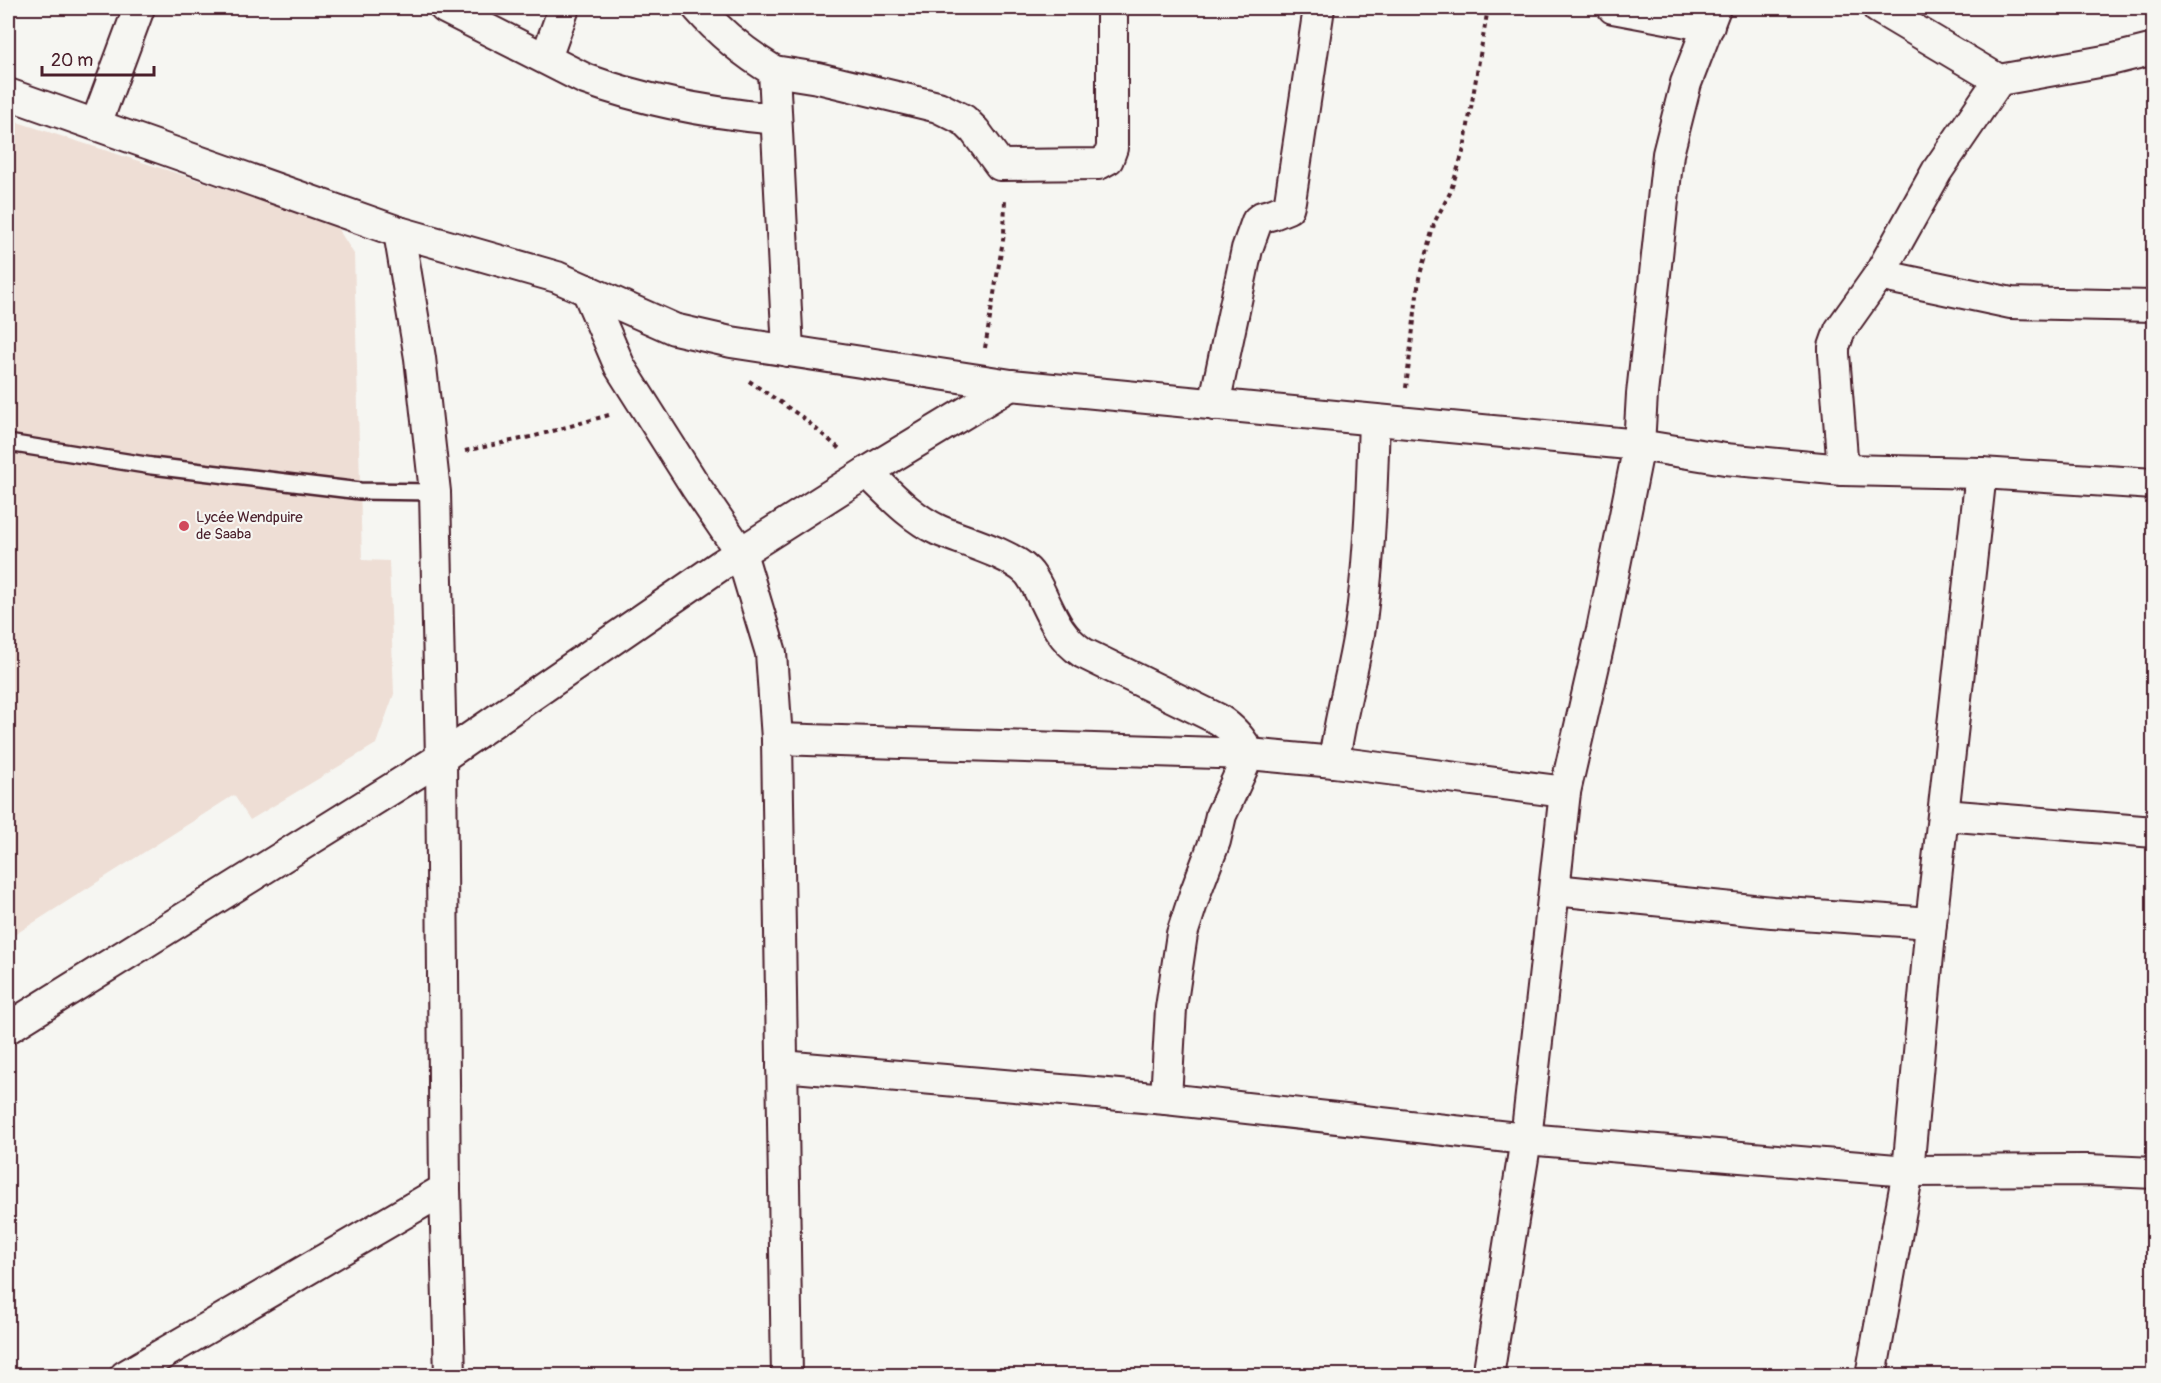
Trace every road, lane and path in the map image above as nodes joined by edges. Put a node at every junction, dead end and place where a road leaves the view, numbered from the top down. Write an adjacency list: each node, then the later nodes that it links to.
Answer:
1 (139, 8): 17 (street)
2 (445, 8): 12 (street)
3 (564, 8): 12 (street)
4 (698, 8): 13 (street)
5 (1112, 8): 18 (street)
6 (1319, 8): 28 (street)
7 (1488, 8): 29 (path)
8 (1613, 8): 10 (street)
9 (1878, 8): 14 (street)
10 (1712, 17): 31 (street)
11 (2154, 49): 14 (street)
12 (546, 58): 16 (street)
13 (774, 71): 16 (street); 18 (street)
14 (1999, 80): 20 (street)
15 (8, 94): 17 (street)
16 (776, 119): 23 (street)
17 (96, 124): 19 (street)
18 (1000, 165): 25 (path)
19 (399, 232): 21 (street); 32 (street)
20 (1879, 275): 22 (street); 33 (street)
21 (587, 290): 23 (street); 27 (street)
22 (2154, 306)
23 (788, 351): 25 (street)
24 (743, 376): 34 (path)
25 (979, 381): 26 (street)
26 (1011, 385): 28 (street); 34 (street)
27 (644, 405): 32 (path); 38 (street)
28 (1214, 405): 29 (street)
29 (1388, 421): 31 (street); 42 (street)
30 (8, 443): 37 (lane)
31 (1639, 445): 33 (street); 43 (street)
32 (431, 459): 37 (street)
33 (1843, 470): 35 (street)
34 (867, 472): 38 (street); 40 (street)
35 (1981, 473): 36 (street); 44 (street)
36 (2154, 484)
37 (435, 492): 41 (street)
38 (741, 553): 39 (street); 41 (street)
39 (777, 739): 40 (street); 49 (street)
40 (1249, 754): 42 (street); 50 (street)
41 (441, 759): 48 (street); 54 (street)
42 (1334, 762): 43 (street)
43 (1565, 792): 46 (street)
44 (1944, 815): 45 (street); 47 (street)
45 (2154, 832)
46 (1555, 890): 47 (street); 51 (street)
47 (1931, 923): 52 (street)
48 (8, 1028)
49 (782, 1066): 50 (street); 57 (street)
50 (1166, 1099): 51 (street)
51 (1526, 1139): 52 (street); 58 (street)
52 (1908, 1171): 53 (street); 59 (street)
53 (2154, 1173)
54 (445, 1190): 55 (street); 56 (street)
55 (125, 1376)
56 (450, 1376)
57 (787, 1376)
58 (1488, 1376)
59 (1871, 1376)

